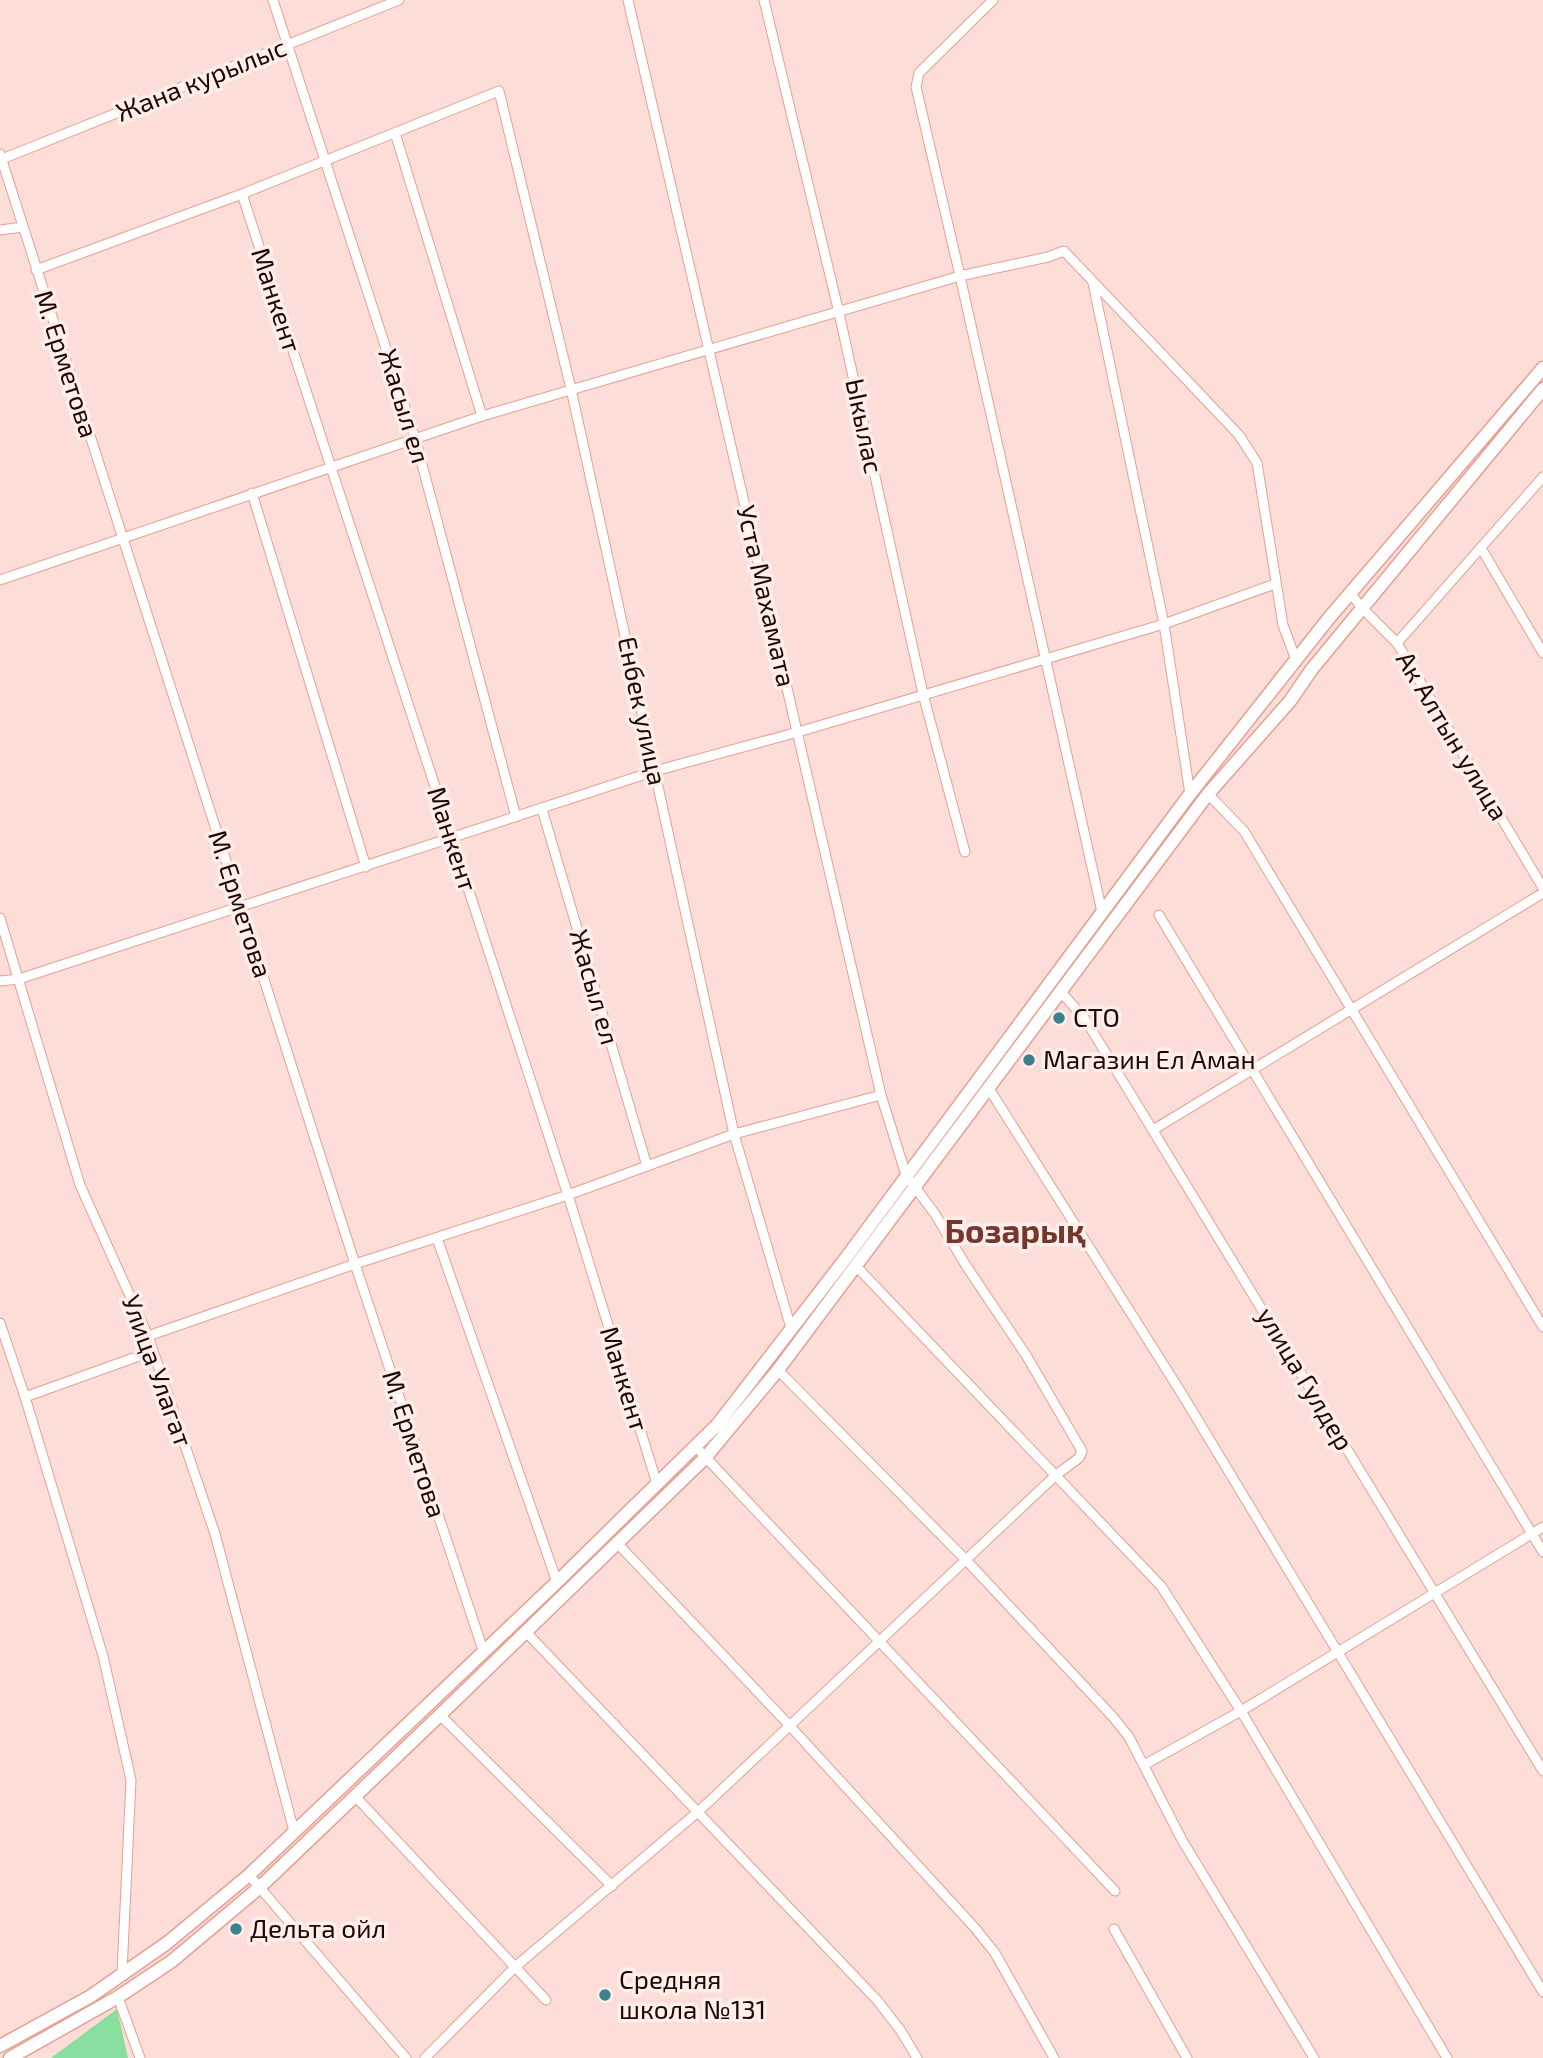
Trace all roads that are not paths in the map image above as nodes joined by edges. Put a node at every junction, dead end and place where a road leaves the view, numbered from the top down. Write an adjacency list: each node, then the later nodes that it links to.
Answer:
1 (273, 0): 6 (street, Жасыл ел)
2 (400, 0): 6 (street, Жана курылыс)
3 (628, 0): 17 (street, Уста Махамата)
4 (764, 0): 16 (street, Ыкылас)
5 (993, 0): 14 (street)
6 (288, 44): 8 (street, Жана курылыс); 9 (street, Жасыл ел)
7 (395, 133): 9 (street); 19 (street, Енбек улица); 21 (street)
8 (1, 157): 11 (street, М. Ерметова)
9 (327, 160): 10 (street); 22 (street, Жасыл ел)
10 (242, 194): 13 (street); 23 (street, Манкент)
11 (23, 227): 12 (street); 13 (street, М. Ерметова)
12 (0, 230)
13 (36, 270): 26 (street, М. Ерметова)
14 (960, 276): 15 (street); 16 (street); 35 (street)
15 (1093, 283): 29 (street); 32 (street)
16 (839, 313): 17 (street); 37 (street, Ыкылас)
17 (708, 348): 19 (street); 38 (street, Уста Махамата)
18 (1543, 368): 30 (main road)
19 (571, 389): 21 (street); 39 (street, Енбек улица)
20 (1543, 389): 31 (main road)
21 (482, 416): 22 (street)
22 (415, 438): 23 (street); 43 (street, Жасыл ел)
23 (331, 467): 25 (street); 44 (street, Манкент)
24 (1543, 477): 27 (street)
25 (252, 494): 26 (street); 46 (street)
26 (122, 537): 28 (street); 48 (street, М. Ерметова)
27 (1481, 548): 33 (street); 34 (street)
28 (0, 580)
29 (1275, 584): 32 (street); 36 (street)
30 (1350, 593): 31 (street, Ак Алтын улица); 36 (main road)
31 (1363, 609): 33 (street, Ак Алтын улица); 41 (main road)
32 (1164, 624): 35 (street); 40 (street)
33 (1397, 643): 47 (street, Ак Алтын улица)
34 (1543, 653)
35 (1046, 659): 37 (street); 49 (street)
36 (1296, 660): 40 (main road)
37 (923, 694): 38 (street); 45 (street, Ыкылас)
38 (798, 732): 39 (street); 58 (street, Уста Махамата)
39 (655, 771): 42 (street); 60 (street, Енбек улица)
40 (1190, 794): 49 (main road)
41 (1208, 794): 54 (main road); 55 (street)
42 (542, 809): 43 (street); 61 (street, Жасыл ел)
43 (516, 817): 44 (street)
44 (452, 839): 46 (street); 64 (street, Манкент)
45 (965, 852)
46 (366, 867): 48 (street)
47 (1543, 890): 55 (street)
48 (241, 906): 52 (street); 66 (street, М. Ерметова)
49 (1102, 912): 62 (main road)
50 (1159, 915): 56 (street)
51 (0, 918): 52 (street, Улица Улагат)
52 (19, 979): 53 (street); 71 (street, Улица Улагат)
53 (0, 981)
54 (1061, 992): 57 (main road); 59 (street, улица Гулдер)
55 (1351, 1009): 56 (street); 69 (street)
56 (1252, 1069): 59 (street); 80 (street)
57 (988, 1087): 63 (main road); 88 (street)
58 (881, 1095): 60 (street); 62 (street, Уста Махамата)
59 (1153, 1130): 85 (street, улица Гулдер)
60 (734, 1134): 61 (street); 70 (street, Енбек улица)
61 (647, 1166): 64 (street)
62 (906, 1175): 63 (street, Уста Махамата); 70 (main road)
63 (915, 1189): 67 (main road); 77 (street, Уста Махамата)
64 (568, 1195): 65 (street); 78 (street, Манкент)
65 (437, 1238): 66 (street); 84 (street)
66 (355, 1264): 71 (street); 89 (street, М. Ерметова)
67 (855, 1265): 73 (main road); 77 (street)
68 (0, 1323): 74 (street)
69 (1543, 1327)
70 (791, 1328): 75 (main road)
71 (148, 1336): 72 (street, Улица Улагат)
72 (153, 1351): 74 (street); 99 (street, Улица Улагат)
73 (778, 1370): 76 (main road); 83 (street)
74 (25, 1397): 106 (street)
75 (695, 1446): 76 (street); 78 (main road)
76 (705, 1458): 81 (main road); 87 (street)
77 (1056, 1475): 83 (street); 92 (street)
78 (657, 1485): 84 (main road)
79 (1543, 1527): 80 (street)
80 (1532, 1534): 82 (street); 85 (street)
81 (618, 1544): 86 (main road); 94 (street)
82 (1543, 1552)
83 (966, 1560): 87 (street); 95 (street)
84 (557, 1583): 89 (main road)
85 (1436, 1594): 88 (street); 96 (street, улица Гулдер)
86 (525, 1631): 91 (main road); 98 (street)
87 (879, 1642): 94 (street); 103 (street)
88 (1337, 1651): 92 (street); 107 (street)
89 (484, 1653): 90 (main road)
90 (463, 1672): 91 (main road); 99 (main road)
91 (473, 1682): 93 (main road)
92 (1241, 1711): 95 (street); 119 (street)
93 (440, 1715): 97 (main road); 101 (street)
94 (789, 1725): 98 (street); 116 (street)
95 (1144, 1765): 118 (street)
96 (1543, 1771)
97 (355, 1796): 102 (main road); 105 (street)
98 (699, 1811): 101 (street); 115 (street)
99 (294, 1831): 100 (main road)
100 (249, 1875): 102 (street); 106 (main road)
101 (612, 1886): 105 (street)
102 (260, 1887): 108 (main road); 113 (street)
103 (1115, 1891)
104 (1114, 1929): 117 (street)
105 (515, 1967): 109 (street); 114 (street)
106 (122, 1973): 110 (main road)
107 (1543, 1992)
108 (118, 1997): 111 (main road); 112 (street)
109 (547, 2000)
110 (0, 2046)
111 (10, 2058)
112 (140, 2058)
113 (406, 2058)
114 (425, 2058)
115 (918, 2058)
116 (1054, 2058)
117 (1187, 2058)
118 (1314, 2058)
119 (1447, 2058)

